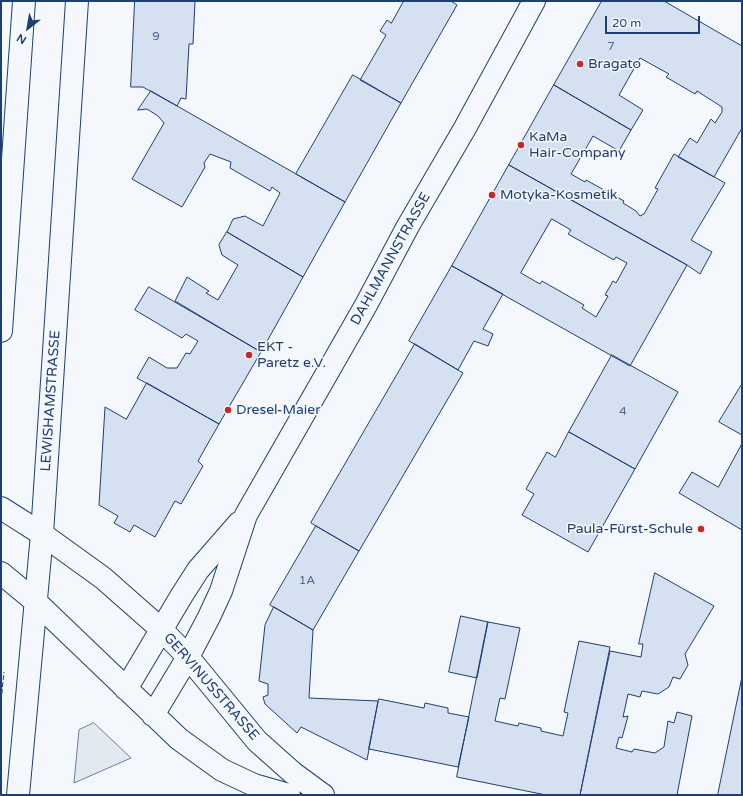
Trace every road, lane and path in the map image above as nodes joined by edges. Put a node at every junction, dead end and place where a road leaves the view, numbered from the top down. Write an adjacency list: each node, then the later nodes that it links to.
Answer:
1 (534, 1): 6 (street, DAHLMANNSTRASSE)
2 (24, 2): 4 (street)
3 (77, 2): 7 (street, LEWISHAMSTRASSE)
4 (1, 330)
5 (1, 508): 7 (street, GERVINUSSTRASSE)
6 (246, 515): 10 (street, DAHLMANNSTRASSE); 11 (street, DAHLMANNSTRASSE)
7 (42, 534): 9 (street, LEWISHAMSTRASSE); 10 (street, GERVINUSSTRASSE)
8 (1, 573): 9 (street)
9 (36, 602): 12 (street); 14 (street, LEWISHAMSTRASSE)
10 (162, 630): 11 (street, GERVINUSSTRASSE); 12 (street, DAHLMANNSTRASSE)
11 (188, 657): 13 (street, DAHLMANNSTRASSE); 16 (street, GERVINUSSTRASSE)
12 (126, 689): 13 (street)
13 (153, 716): 15 (street)
14 (18, 795)
15 (289, 795)
16 (323, 795)

